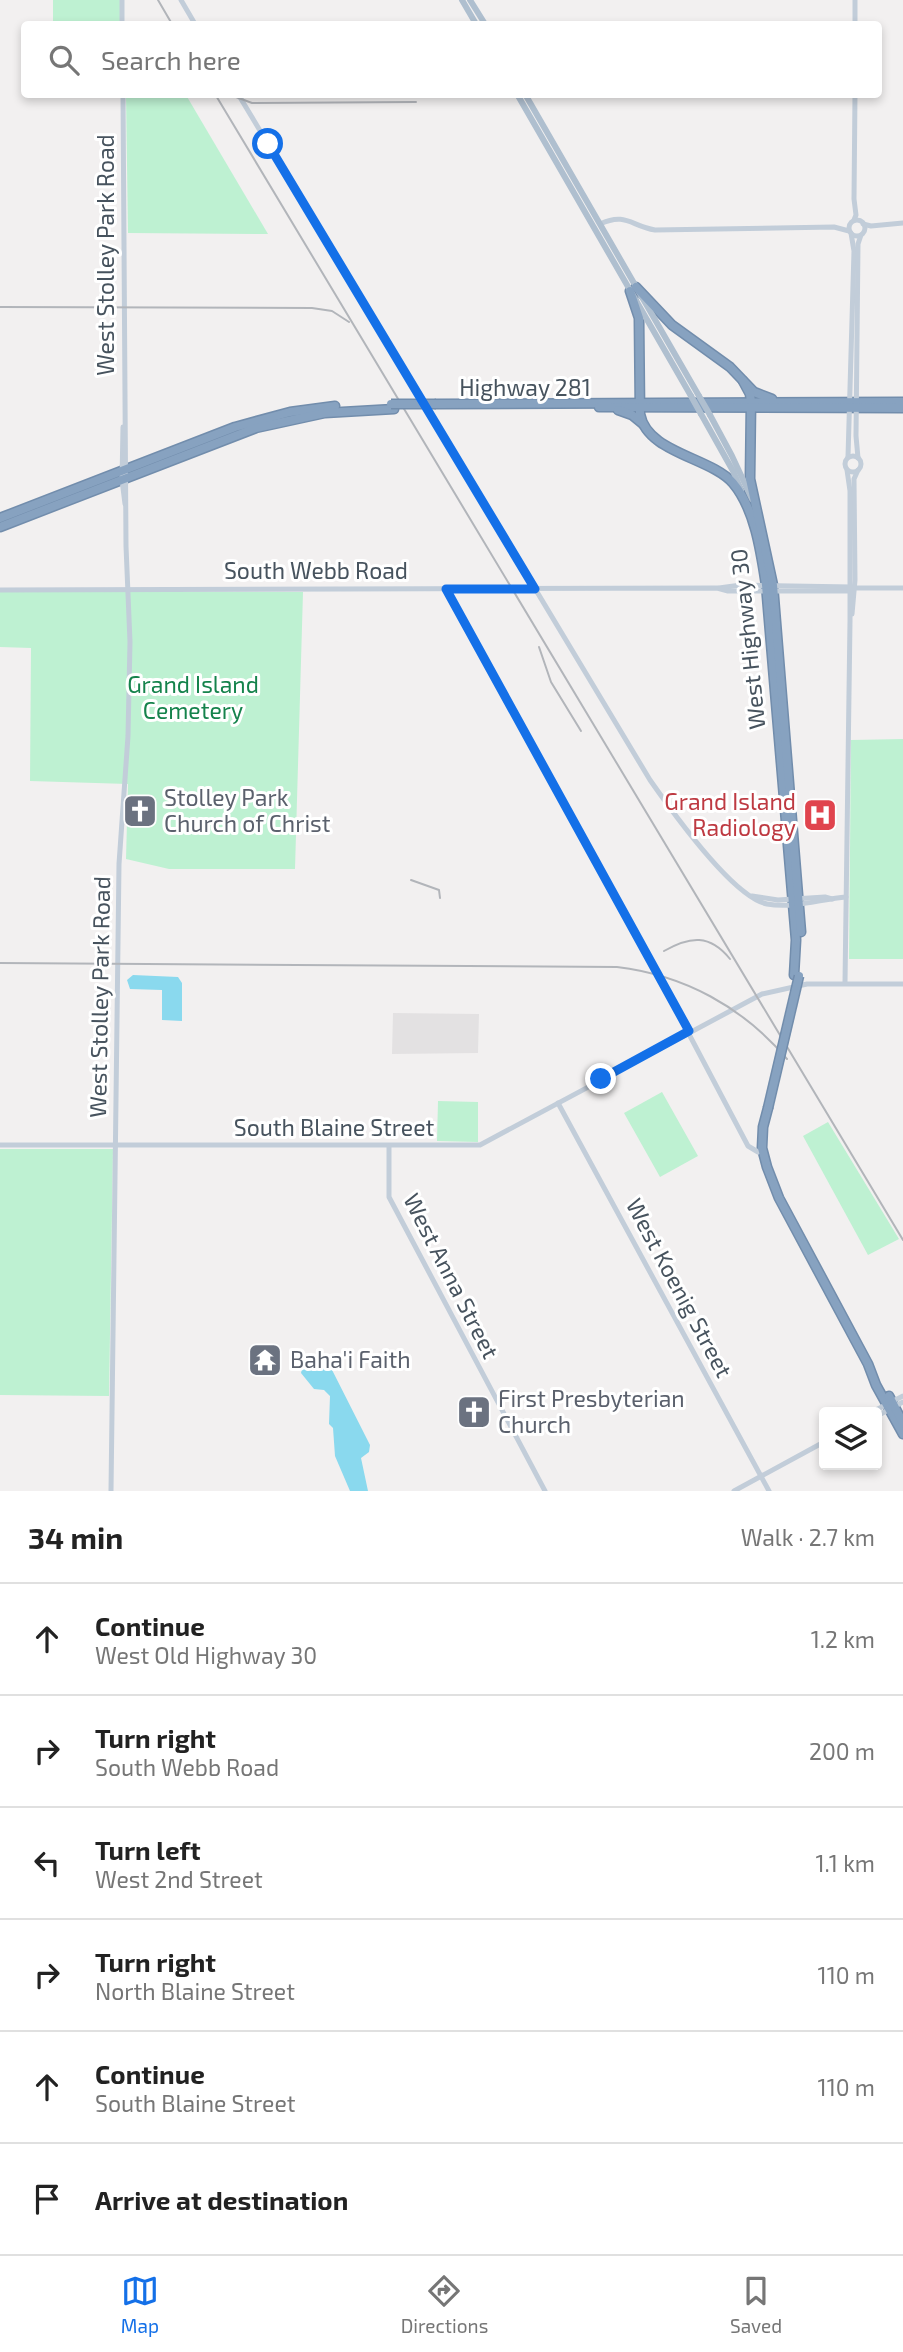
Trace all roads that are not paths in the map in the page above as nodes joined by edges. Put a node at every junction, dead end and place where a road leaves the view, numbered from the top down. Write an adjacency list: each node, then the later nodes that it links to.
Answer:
1 (122, 0): 6 (street)
2 (181, 0): 7 (street)
3 (462, 0): 8 (main road)
4 (470, 0): 9 (main road)
5 (855, 0): 10 (street)
6 (122, 21)
7 (193, 21)
8 (474, 21)
9 (483, 21)
10 (855, 21)
11 (123, 98): 46 (street, West Stolley Park Road)
12 (240, 98): 60 (street)
13 (519, 98): 21 (main road, West Highway 30)
14 (528, 98): 21 (main road, West Highway 30)
15 (855, 98): 16 (street)
16 (855, 191): 17 (street); 18 (street)
17 (852, 221): 18 (street); 22 (street); 23 (street)
18 (863, 223): 20 (street); 24 (street)
19 (903, 223): 20 (street)
20 (887, 225): 24 (street)
21 (599, 227): 22 (street); 25 (main road, West Highway 30)
22 (834, 227): 23 (street)
23 (850, 232): 24 (street); 26 (street)
24 (862, 234): 27 (street)
25 (633, 289): 30 (highway); 31 (main road, West Highway 30); 33 (highway)
26 (853, 291): 27 (street); 28 (street)
27 (858, 314): 29 (street)
28 (851, 326): 29 (street); 37 (street)
29 (857, 349): 37 (street)
30 (743, 381): 34 (highway); 35 (highway)
31 (695, 396): 47 (main road, West Highway 30, bridge); 49 (main road, West Highway 30, bridge)
32 (903, 402): 37 (highway, Highway 281)
33 (640, 404): 34 (highway, Highway 281); 36 (highway, Highway 281); 38 (highway, Highway 281); 40 (highway)
34 (750, 405): 35 (highway, Highway 281); 41 (highway)
35 (799, 405): 37 (highway, Highway 281); 41 (highway)
36 (437, 406): 38 (highway, Highway 281); 46 (highway, Highway 281, bridge)
37 (853, 406): 39 (highway, Highway 281); 42 (street); 43 (street)
38 (601, 407): 40 (highway)
39 (903, 408)
40 (643, 424): 47 (highway)
41 (751, 437): 49 (highway)
42 (848, 457): 43 (street); 44 (street)
43 (858, 458): 45 (street)
44 (847, 470): 45 (street); 48 (street)
45 (858, 470): 51 (street)
46 (124, 474): 50 (highway, Highway 281); 52 (highway, Highway 281); 58 (street, West Stolley Park Road)
47 (744, 498): 55 (highway, West Highway 30)
48 (850, 498): 51 (street); 53 (street)
49 (754, 504): 55 (highway, West Highway 30)
50 (0, 518)
51 (856, 524): 54 (street)
52 (0, 527)
53 (850, 533): 54 (street); 56 (street)
54 (856, 553): 56 (street)
55 (769, 588): 56 (street, South Webb Road); 60 (street, South Webb Road); 63 (highway, West Highway 30)
56 (851, 588): 57 (street, South Webb Road); 62 (street)
57 (903, 588)
58 (128, 589): 59 (street, South Webb Road); 61 (street, South Webb Road); 69 (street, West Stolley Park Road)
59 (446, 589): 60 (street, South Webb Road); 66 (street)
60 (535, 589): 63 (street)
61 (0, 590)
62 (846, 897): 63 (street); 64 (street)
63 (796, 901): 71 (highway, West Highway 30, bridge)
64 (845, 983): 65 (street, South Blaine Street); 66 (street, South Blaine Street)
65 (903, 984)
66 (689, 1031): 67 (street, South Blaine Street); 71 (street)
67 (558, 1102): 70 (street, South Blaine Street); 77 (street, West Koenig Street)
68 (0, 1145): 69 (street, South Blaine Street)
69 (116, 1145): 70 (street, South Blaine Street); 78 (street, West Stolley Park Road)
70 (389, 1146): 79 (street, West Anna Street)
71 (761, 1153): 73 (highway)
72 (903, 1396): 73 (street)
73 (893, 1405): 74 (highway); 75 (highway)
74 (903, 1423)
75 (903, 1434)
76 (819, 1445): 77 (street)
77 (761, 1477): 80 (street); 81 (street, West Koenig Street)
78 (111, 1491)
79 (545, 1491)
80 (734, 1491)
81 (769, 1491)

